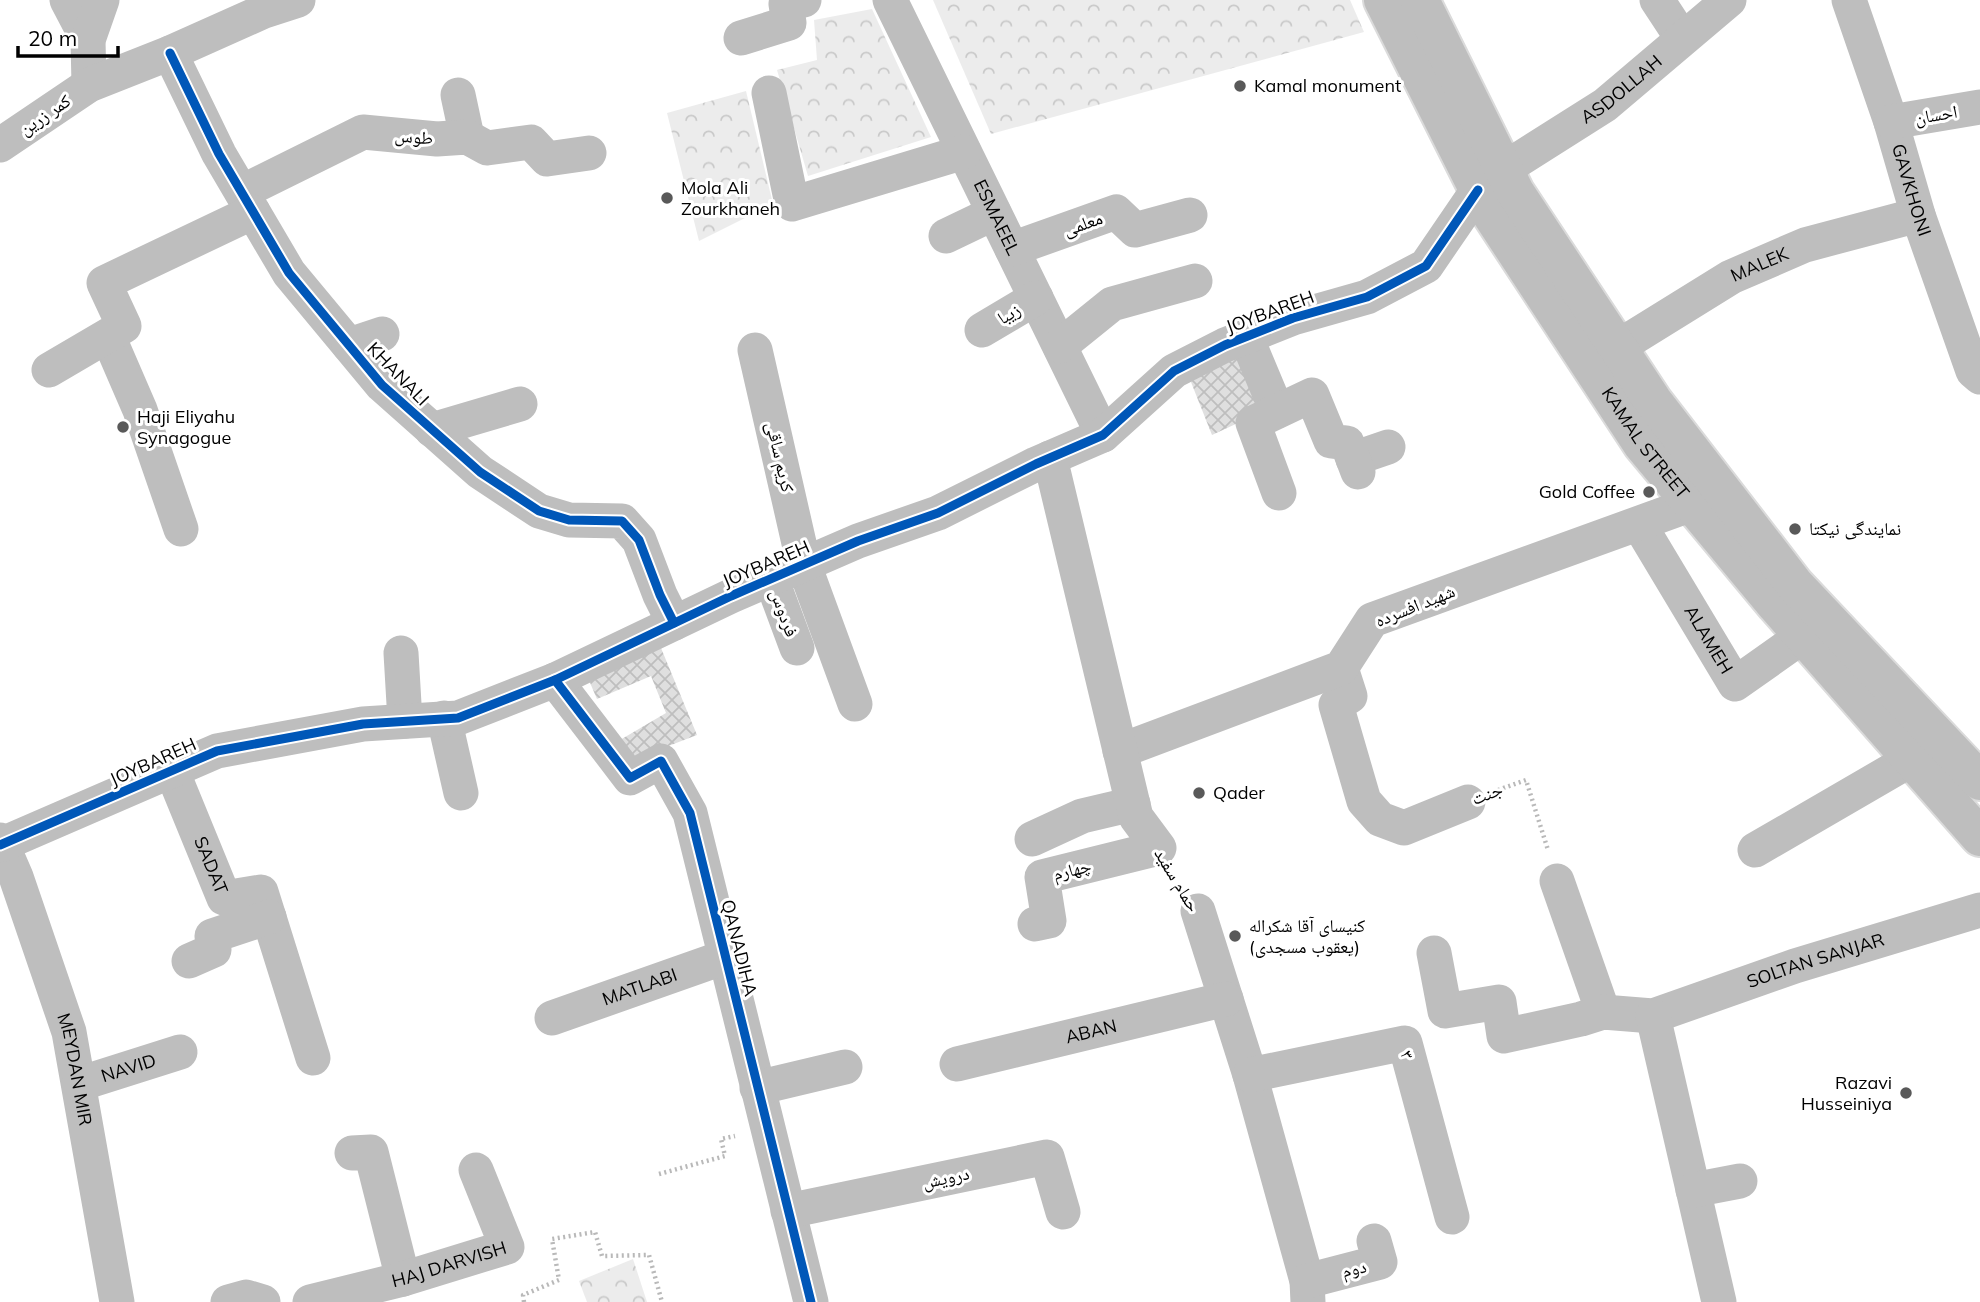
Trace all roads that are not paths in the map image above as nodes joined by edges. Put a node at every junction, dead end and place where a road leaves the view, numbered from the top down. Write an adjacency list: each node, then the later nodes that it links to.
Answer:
1 (68, 0): 13 (street)
2 (102, 0): 13 (street)
3 (298, 0): 14 (street, کمر زرین)
4 (804, 0): 11 (street)
5 (890, 0): 22 (street, ESMAEEL)
6 (1383, 0): 24 (main road, KAMAL STREET)
7 (1420, 0): 24 (main road, KAMAL STREET)
8 (1657, 0): 12 (street)
9 (1729, 0): 12 (street, ASDOLLAH)
10 (1849, 0): 19 (street, GAVKHONI)
11 (741, 38)
12 (1682, 38): 24 (street, ASDOLLAH)
13 (88, 40): 15 (street)
14 (170, 53): 15 (street, کمر زرین); 25 (street, KHANALI)
15 (89, 85): 21 (street, کمر زرین)
16 (769, 93): 22 (street)
17 (458, 95): 20 (street)
18 (1980, 107): 19 (street, احسان)
19 (1891, 122): 28 (street, GAVKHONI)
20 (467, 137): 23 (street, طوس); 25 (street, طوس)
21 (0, 145)
22 (964, 152): 26 (street, ESMAEEL)
23 (589, 153)
24 (1491, 179): 36 (street, JOYBAREH); 39 (main road, KAMAL STREET); 50 (main road, KAMAL STREET)
25 (247, 202): 35 (street, طوس); 37 (street, KHANALI)
26 (994, 212): 29 (street); 30 (street, ESMAEEL)
27 (1190, 215): 30 (street, معلمی)
28 (1918, 215): 39 (street, MALEK); 42 (street, GAVKHONI)
29 (946, 236)
30 (1012, 249): 32 (street, ESMAEEL)
31 (1195, 281): 38 (street)
32 (1036, 298): 33 (street, زیبا); 38 (street, ESMAEEL)
33 (982, 330)
34 (382, 334): 37 (street)
35 (108, 336): 41 (street); 52 (street)
36 (1246, 337): 44 (street); 46 (street, JOYBAREH)
37 (349, 345): 45 (street, KHANALI)
38 (1060, 346): 46 (street, ESMAEEL)
39 (1618, 347): 65 (main road, KAMAL STREET)
40 (755, 350): 53 (street, کریم ساقی)
41 (49, 370)
42 (1978, 373)
43 (520, 404): 45 (street)
44 (1277, 411): 47 (street); 49 (street)
45 (432, 430): 55 (street, KHANALI)
46 (1103, 435): 48 (street, JOYBAREH)
47 (1388, 447)
48 (1050, 458): 53 (street, JOYBAREH); 64 (street, حمام سفید)
49 (1279, 493)
50 (1692, 504): 51 (street, شهید افسرده); 56 (main road, KAMAL STREET)
51 (1639, 524): 56 (street, ALAMEH); 59 (street, شهید افسرده)
52 (181, 528)
53 (804, 565): 54 (street, JOYBAREH); 61 (street, کریم ساقی)
54 (771, 578): 55 (street, JOYBAREH); 57 (street, فردوس)
55 (674, 623): 60 (street, JOYBAREH)
56 (1803, 635): 65 (main road, KAMAL STREET)
57 (797, 648)
58 (401, 653): 63 (street)
59 (1341, 668): 64 (street); 69 (street, جنت)
60 (555, 680): 62 (street, JOYBAREH); 82 (street, QANADIHA)
61 (855, 704)
62 (444, 718): 63 (street, JOYBAREH); 68 (street)
63 (405, 721): 66 (street, JOYBAREH)
64 (1120, 751): 70 (street, حمام سفید)
65 (1927, 751): 67 (main road, KAMAL STREET); 71 (main road, KAMAL STREET); 75 (street)
66 (172, 771): 73 (street, JOYBAREH); 79 (street, SADAT)
67 (1980, 781)
68 (461, 793)
69 (1468, 802)
70 (1133, 804): 72 (street); 74 (street, حمام سفید)
71 (1980, 837)
72 (1032, 839)
73 (1, 843): 93 (street, MEYDAN MIR)
74 (1159, 848): 80 (street, چهارم)
75 (1755, 850)
76 (1557, 881): 85 (street)
77 (1980, 910): 86 (street, SOLTAN SANJAR)
78 (1198, 911): 84 (street, حمام سفید)
79 (269, 917): 83 (street); 89 (street, SADAT)
80 (1035, 924)
81 (1434, 953): 85 (street, SOLTAN SANJAR)
82 (725, 957): 87 (street, MATLABI); 94 (street, QANADIHA)
83 (189, 961)
84 (1226, 999): 90 (street, ABAN); 92 (street, حمام سفید)
85 (1603, 1012): 86 (street, SOLTAN SANJAR)
86 (1653, 1016): 98 (street)
87 (552, 1018)
88 (180, 1052): 93 (street, NAVID)
89 (313, 1058)
90 (957, 1064)
91 (845, 1067): 94 (street)
92 (1250, 1075): 101 (street, ۳); 104 (street, حمام سفید)
93 (79, 1084): 105 (street, MEYDAN MIR)
94 (757, 1088): 99 (street, QANADIHA)
95 (352, 1153): 103 (street)
96 (476, 1170): 103 (street, HAJ DARVISH)
97 (1740, 1181): 98 (street)
98 (1693, 1190): 110 (street)
99 (788, 1211): 100 (street, درویش); 109 (street, QANADIHA)
100 (1063, 1212)
101 (1452, 1217)
102 (1374, 1241): 104 (street, دوم)
103 (403, 1279): 108 (street, HAJ DARVISH)
104 (1307, 1292)
105 (117, 1302)
106 (228, 1302): 107 (street)
107 (263, 1302)
108 (310, 1302)
109 (811, 1302)
110 (1719, 1302)

